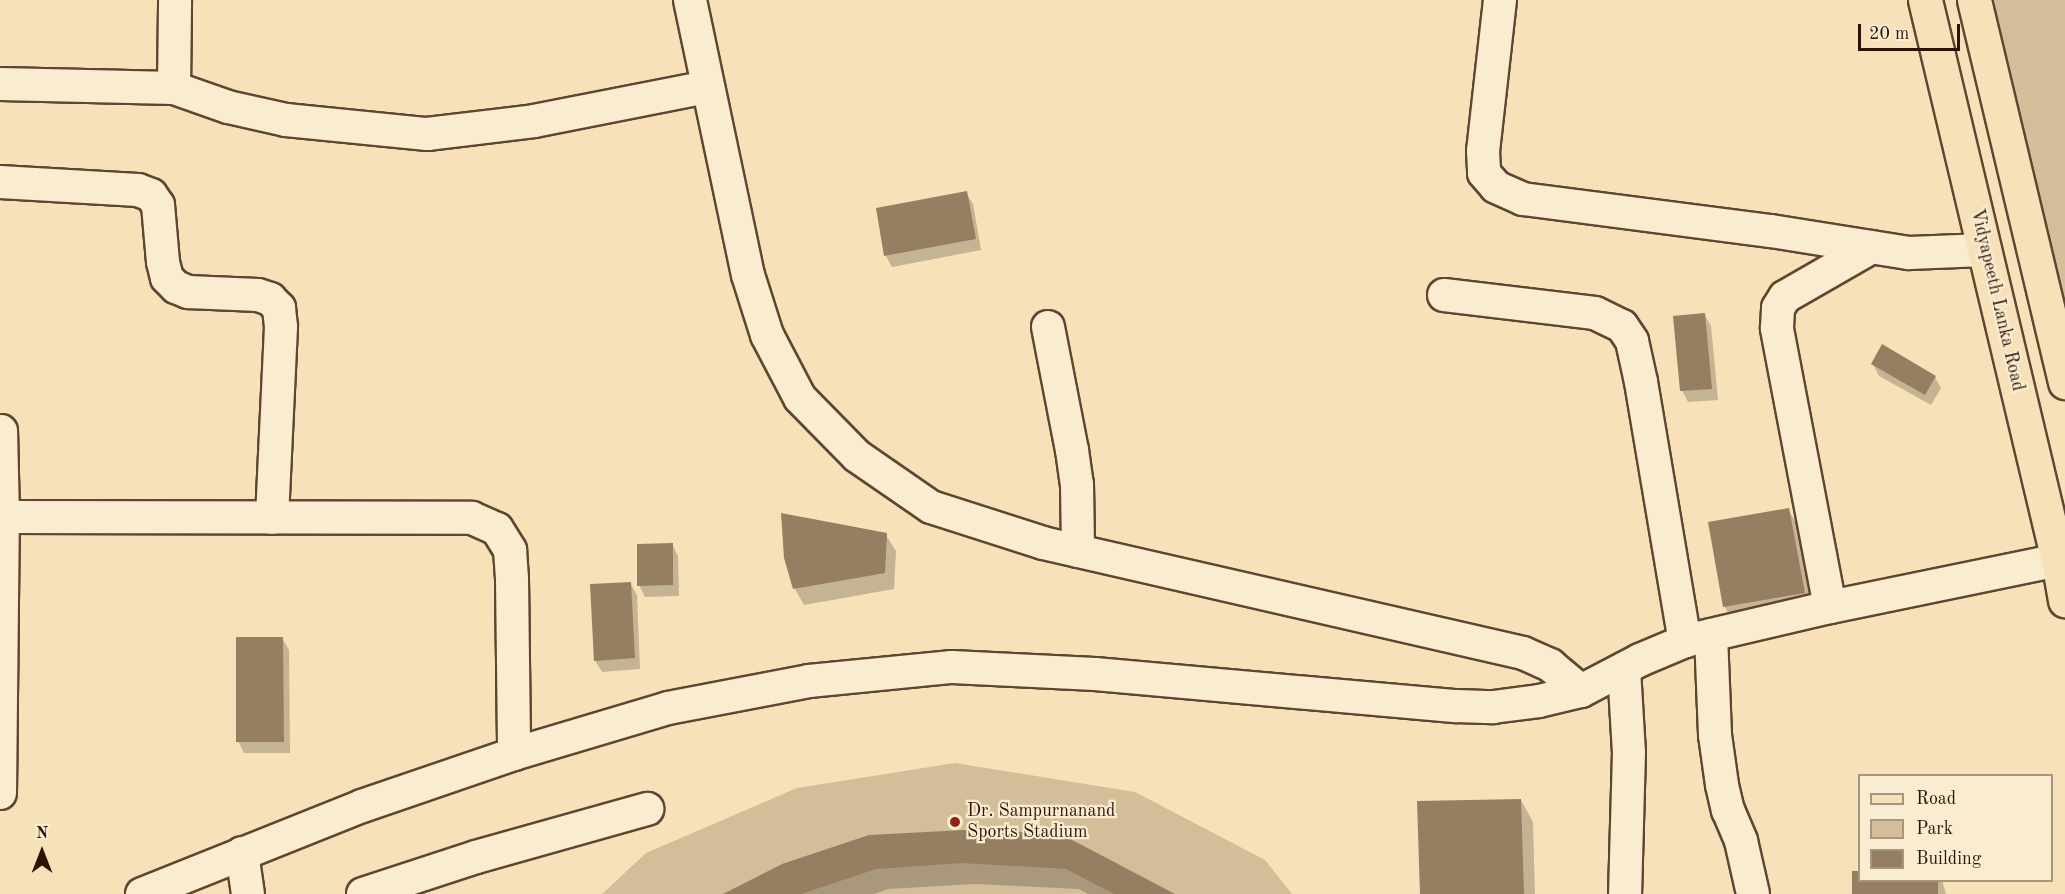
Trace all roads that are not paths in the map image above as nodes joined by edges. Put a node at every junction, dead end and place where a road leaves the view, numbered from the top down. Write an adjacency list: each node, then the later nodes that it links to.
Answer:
1 (175, 0): 8 (street)
2 (690, 0): 7 (street)
3 (1500, 0): 10 (street)
4 (1925, 0): 11 (main road, Vidyapeeth Lanka Road)
5 (1974, 0): 14 (main road)
6 (0, 84): 8 (street)
7 (708, 87): 8 (street); 18 (street)
8 (174, 88)
9 (0, 182): 17 (street)
10 (1872, 247): 11 (street); 21 (street)
11 (1985, 250): 19 (main road, Vidyapeeth Lanka Road)
12 (1444, 295): 22 (street)
13 (1048, 327): 18 (street)
14 (2065, 382)
15 (1, 431): 16 (street)
16 (3, 517): 17 (street); 26 (street)
17 (272, 518): 25 (street)
18 (1078, 551): 24 (street)
19 (2058, 560): 20 (main road, Vidyapeeth Lanka Road); 21 (street)
20 (2065, 600)
21 (1830, 607): 22 (street)
22 (1698, 638): 23 (street); 33 (street)
23 (1624, 669): 24 (street); 32 (street)
24 (1581, 691): 25 (street)
25 (513, 754): 28 (street)
26 (0, 793)
27 (647, 809): 31 (street)
28 (242, 853): 29 (street); 30 (street)
29 (142, 894)
30 (248, 894)
31 (363, 894)
32 (1625, 894)
33 (1753, 894)

